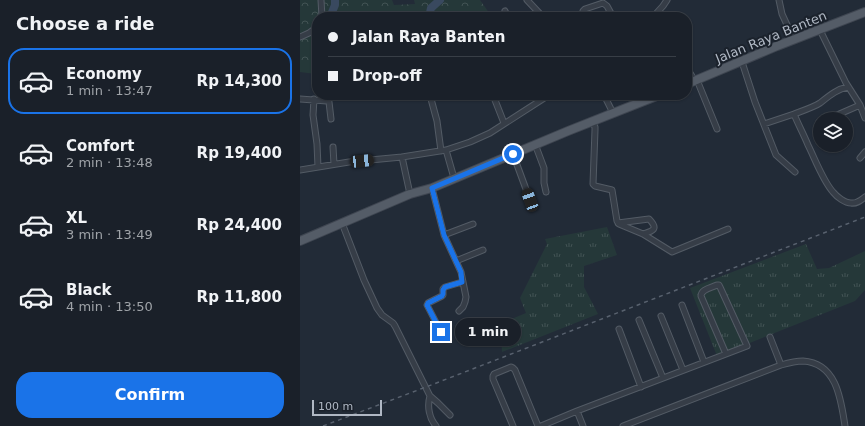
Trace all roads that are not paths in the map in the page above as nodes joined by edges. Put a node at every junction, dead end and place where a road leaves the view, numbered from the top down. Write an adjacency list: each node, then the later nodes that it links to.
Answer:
1 (321, 0): 5 (street)
2 (527, 0): 6 (street)
3 (667, 0): 9 (street)
4 (779, 0): 14 (street)
5 (322, 12)
6 (538, 12)
7 (584, 12): 8 (street)
8 (610, 12)
9 (658, 12)
10 (865, 12): 12 (main road, Jalan Raya Banten)
11 (312, 30): 13 (street)
12 (820, 30): 14 (main road, Jalan Raya Banten); 19 (street)
13 (300, 37)
14 (794, 40): 15 (main road, Jalan Raya Banten)
15 (742, 62): 17 (main road, Jalan Raya Banten); 37 (street)
16 (692, 75): 17 (street)
17 (696, 80): 18 (main road, Jalan Raya Banten); 38 (street)
18 (692, 82)
19 (848, 86): 29 (street); 32 (street)
20 (300, 98): 21 (street)
21 (312, 99)
22 (314, 100): 47 (street)
23 (327, 100): 34 (street)
24 (431, 100): 41 (street)
25 (496, 100): 36 (street)
26 (541, 100): 36 (street)
27 (606, 100): 31 (street)
28 (639, 100): 31 (main road)
29 (860, 106): 30 (street); 33 (street)
30 (845, 112)
31 (613, 113): 35 (main road)
32 (794, 114): 37 (street); 54 (street)
33 (865, 118)
34 (332, 119)
35 (592, 122): 39 (main road); 57 (street)
36 (504, 123): 41 (street)
37 (764, 124): 49 (street)
38 (717, 129)
39 (535, 144): 43 (main road); 52 (street)
40 (333, 147): 46 (street)
41 (443, 150): 44 (street); 50 (street)
42 (865, 152): 45 (street)
43 (513, 154): 50 (main road); 55 (street)
44 (402, 157): 46 (street); 53 (street)
45 (860, 158)
46 (334, 164): 47 (street)
47 (318, 167): 48 (street)
48 (300, 170)
49 (795, 172)
50 (454, 178): 51 (main road)
51 (432, 188): 53 (main road); 61 (street)
52 (546, 192)
53 (410, 194): 56 (main road)
54 (865, 197)
55 (530, 200)
56 (342, 223): 62 (main road); 79 (street)
57 (618, 223): 60 (street); 60 (street)
58 (473, 224): 61 (street)
59 (728, 229): 60 (street)
60 (643, 234)
61 (444, 235): 64 (street)
62 (300, 241)
63 (483, 250): 64 (street)
64 (456, 261): 65 (street)
65 (462, 282): 67 (street); 71 (street)
66 (682, 305): 74 (street)
67 (459, 310)
68 (661, 316): 76 (street)
69 (639, 320): 77 (street)
70 (619, 329): 78 (street)
71 (441, 332)
72 (770, 337): 75 (street)
73 (726, 354): 73 (street); 74 (street)
74 (704, 362): 76 (street)
75 (781, 365): 86 (street); 87 (street)
76 (683, 370): 77 (street)
77 (663, 378): 78 (street)
78 (641, 387): 80 (street)
79 (430, 396): 81 (street); 82 (street)
80 (577, 411): 84 (street); 85 (street)
81 (450, 415)
82 (436, 426)
83 (513, 426): 84 (street)
84 (539, 426)
85 (583, 426)
86 (624, 426)
87 (845, 426)

